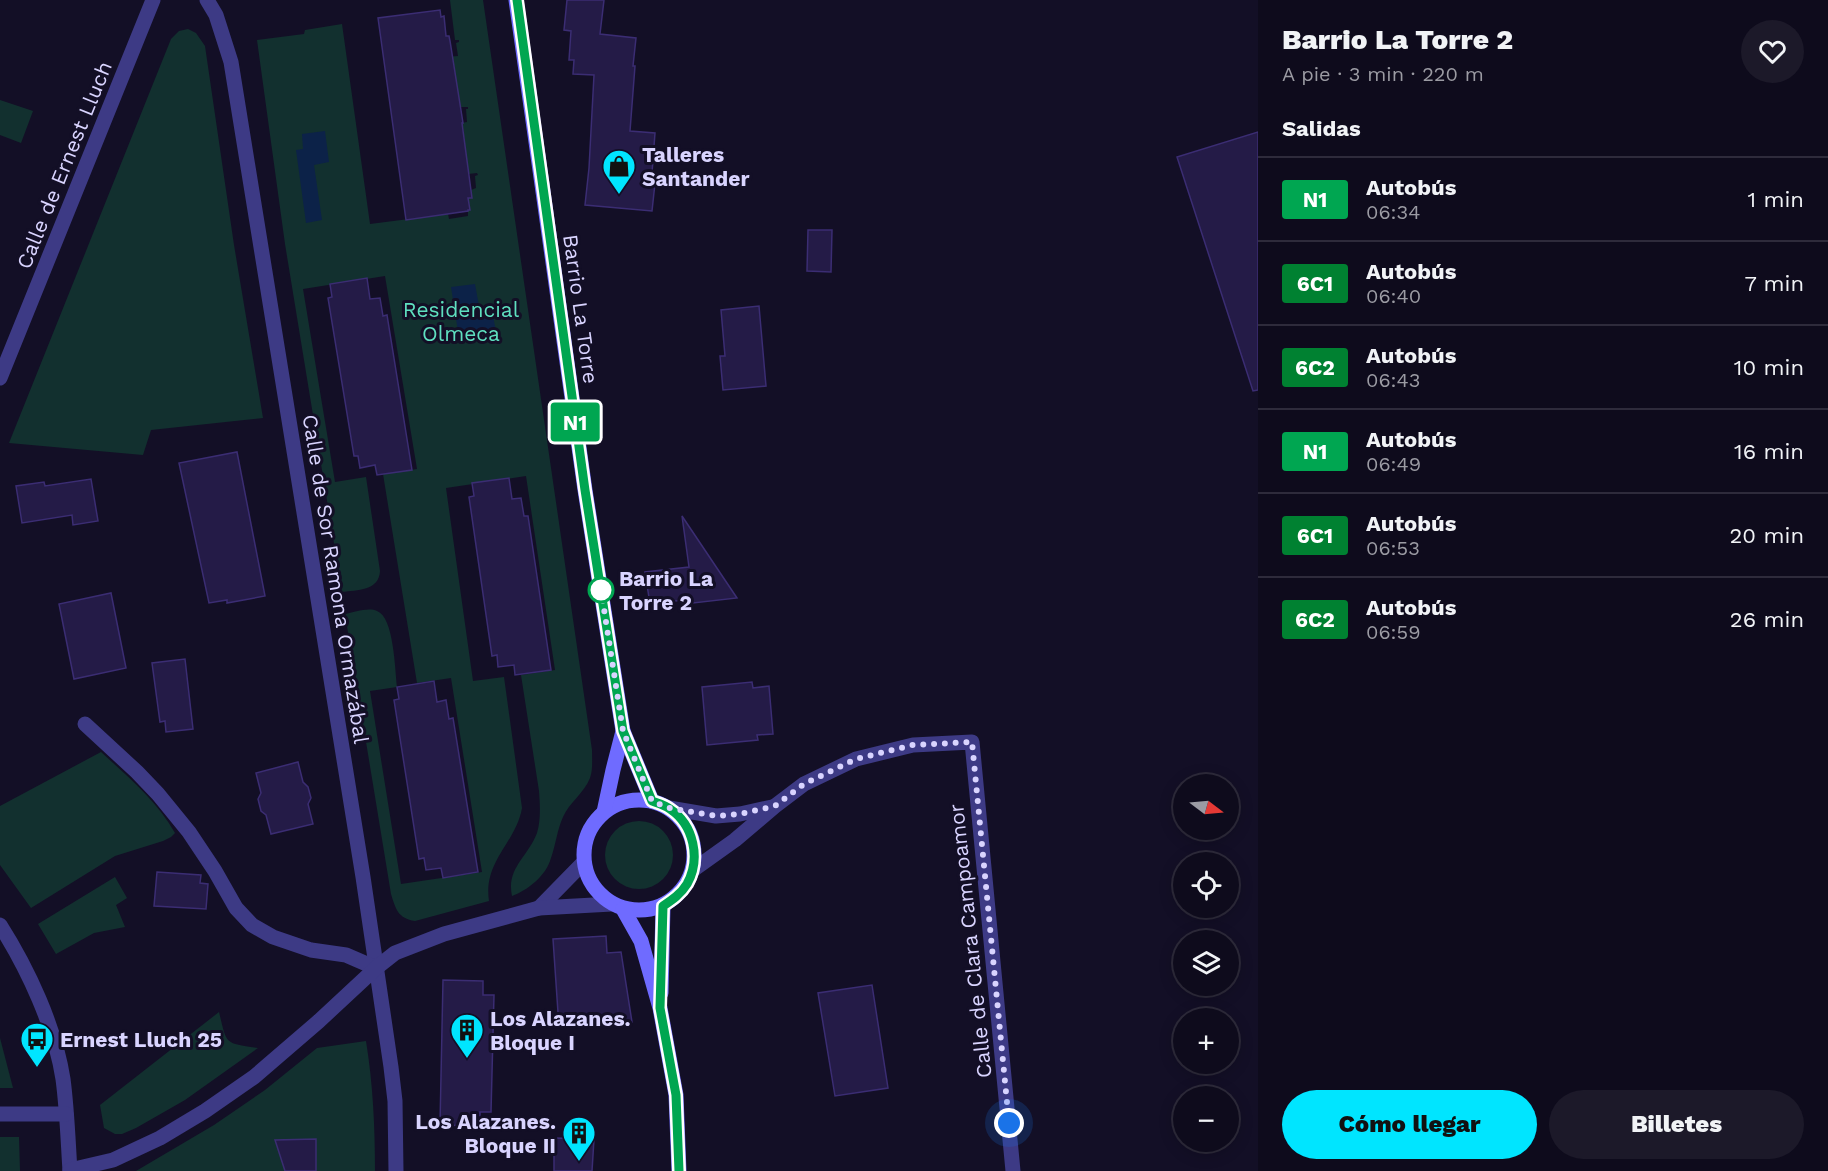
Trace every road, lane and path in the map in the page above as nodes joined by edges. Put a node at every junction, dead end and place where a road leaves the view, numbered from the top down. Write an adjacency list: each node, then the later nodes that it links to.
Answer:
1 (153, 0): 4 (street, Calle de Ernest Lluch)
2 (207, 0): 17 (street, Calle de Sor Ramona Ormazábal)
3 (516, 0): 6 (main road, Barrio La Torre)
4 (0, 378)
5 (85, 724): 17 (street)
6 (623, 731): 7 (main road, Barrio La Torre); 10 (main road, Barrio La Torre)
7 (652, 801): 9 (main road); 10 (main road)
8 (775, 806): 9 (street); 12 (street); 24 (street, Calle de Clara Campoamor)
9 (669, 808): 12 (main road)
10 (604, 812): 11 (main road, Barrio La Torre)
11 (584, 862): 13 (main road); 15 (street)
12 (693, 870): 14 (main road)
13 (617, 906): 14 (main road); 15 (street); 18 (main road)
14 (663, 906): 18 (main road)
15 (538, 908): 17 (street)
16 (0, 925): 20 (street)
17 (376, 968): 21 (street); 22 (street, Calle de Sor Ramona Ormazábal)
18 (660, 1008): 23 (main road)
19 (0, 1114): 20 (street)
20 (66, 1114): 21 (street)
21 (70, 1171)
22 (396, 1171)
23 (680, 1171)
24 (1013, 1171)

